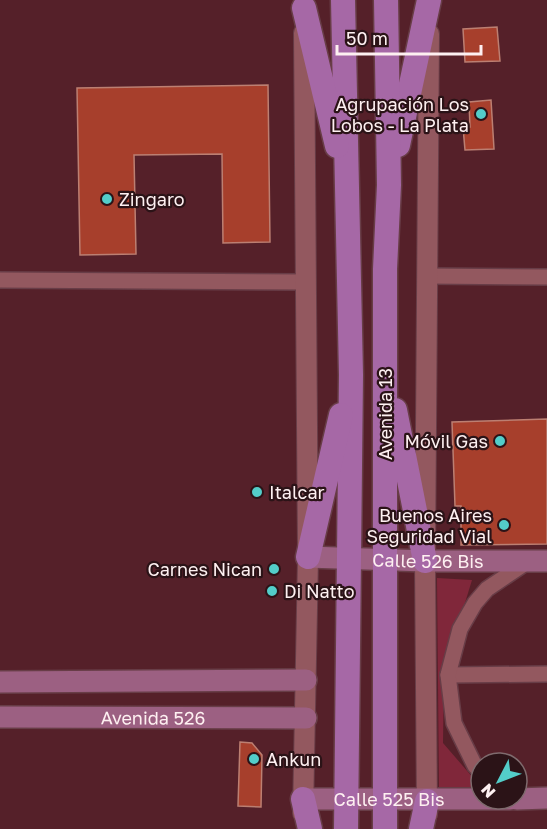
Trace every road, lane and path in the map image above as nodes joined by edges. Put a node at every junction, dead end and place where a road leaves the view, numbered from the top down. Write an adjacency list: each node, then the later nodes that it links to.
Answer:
1 (343, 0): 6 (main road, Avenida 13)
2 (386, 0): 5 (main road, Avenida 13)
3 (429, 0): 5 (main road); 7 (street)
4 (304, 4): 6 (main road); 10 (street)
5 (389, 185): 11 (main road, Avenida 13)
6 (348, 191): 12 (main road, Avenida 13)
7 (427, 276): 8 (street); 16 (street)
8 (547, 277)
9 (0, 280): 10 (street)
10 (306, 282): 13 (street)
11 (385, 358): 15 (main road, Avenida 13); 16 (main road)
12 (351, 375): 13 (main road); 14 (main road, Avenida 13)
13 (308, 557): 14 (main road, Calle 526 Bis); 20 (street)
14 (350, 558): 15 (main road, Calle 526 Bis); 27 (main road, Avenida 13)
15 (384, 559): 16 (main road, Calle 526 Bis); 29 (main road, Avenida 13)
16 (424, 561): 17 (main road, Calle 526 Bis); 31 (street)
17 (537, 562): 19 (street)
18 (547, 674): 19 (street)
19 (448, 675): 24 (street)
20 (306, 680): 21 (main road, Avenida 526); 23 (street)
21 (0, 682)
22 (0, 717): 23 (main road, Avenida 526)
23 (306, 718): 26 (street)
24 (469, 754)
25 (547, 798): 28 (main road)
26 (303, 799): 27 (main road, Calle 525 Bis); 32 (street); 33 (main road)
27 (346, 799): 29 (main road, Calle 525 Bis); 34 (main road, Avenida 13)
28 (529, 799)
29 (384, 800): 31 (main road, Calle 525 Bis); 35 (main road, Avenida 13)
30 (469, 800): 31 (main road, Calle 525 Bis)
31 (427, 801): 36 (main road); 37 (street)
32 (303, 829)
33 (310, 829)
34 (346, 829)
35 (385, 829)
36 (421, 829)
37 (427, 829)

